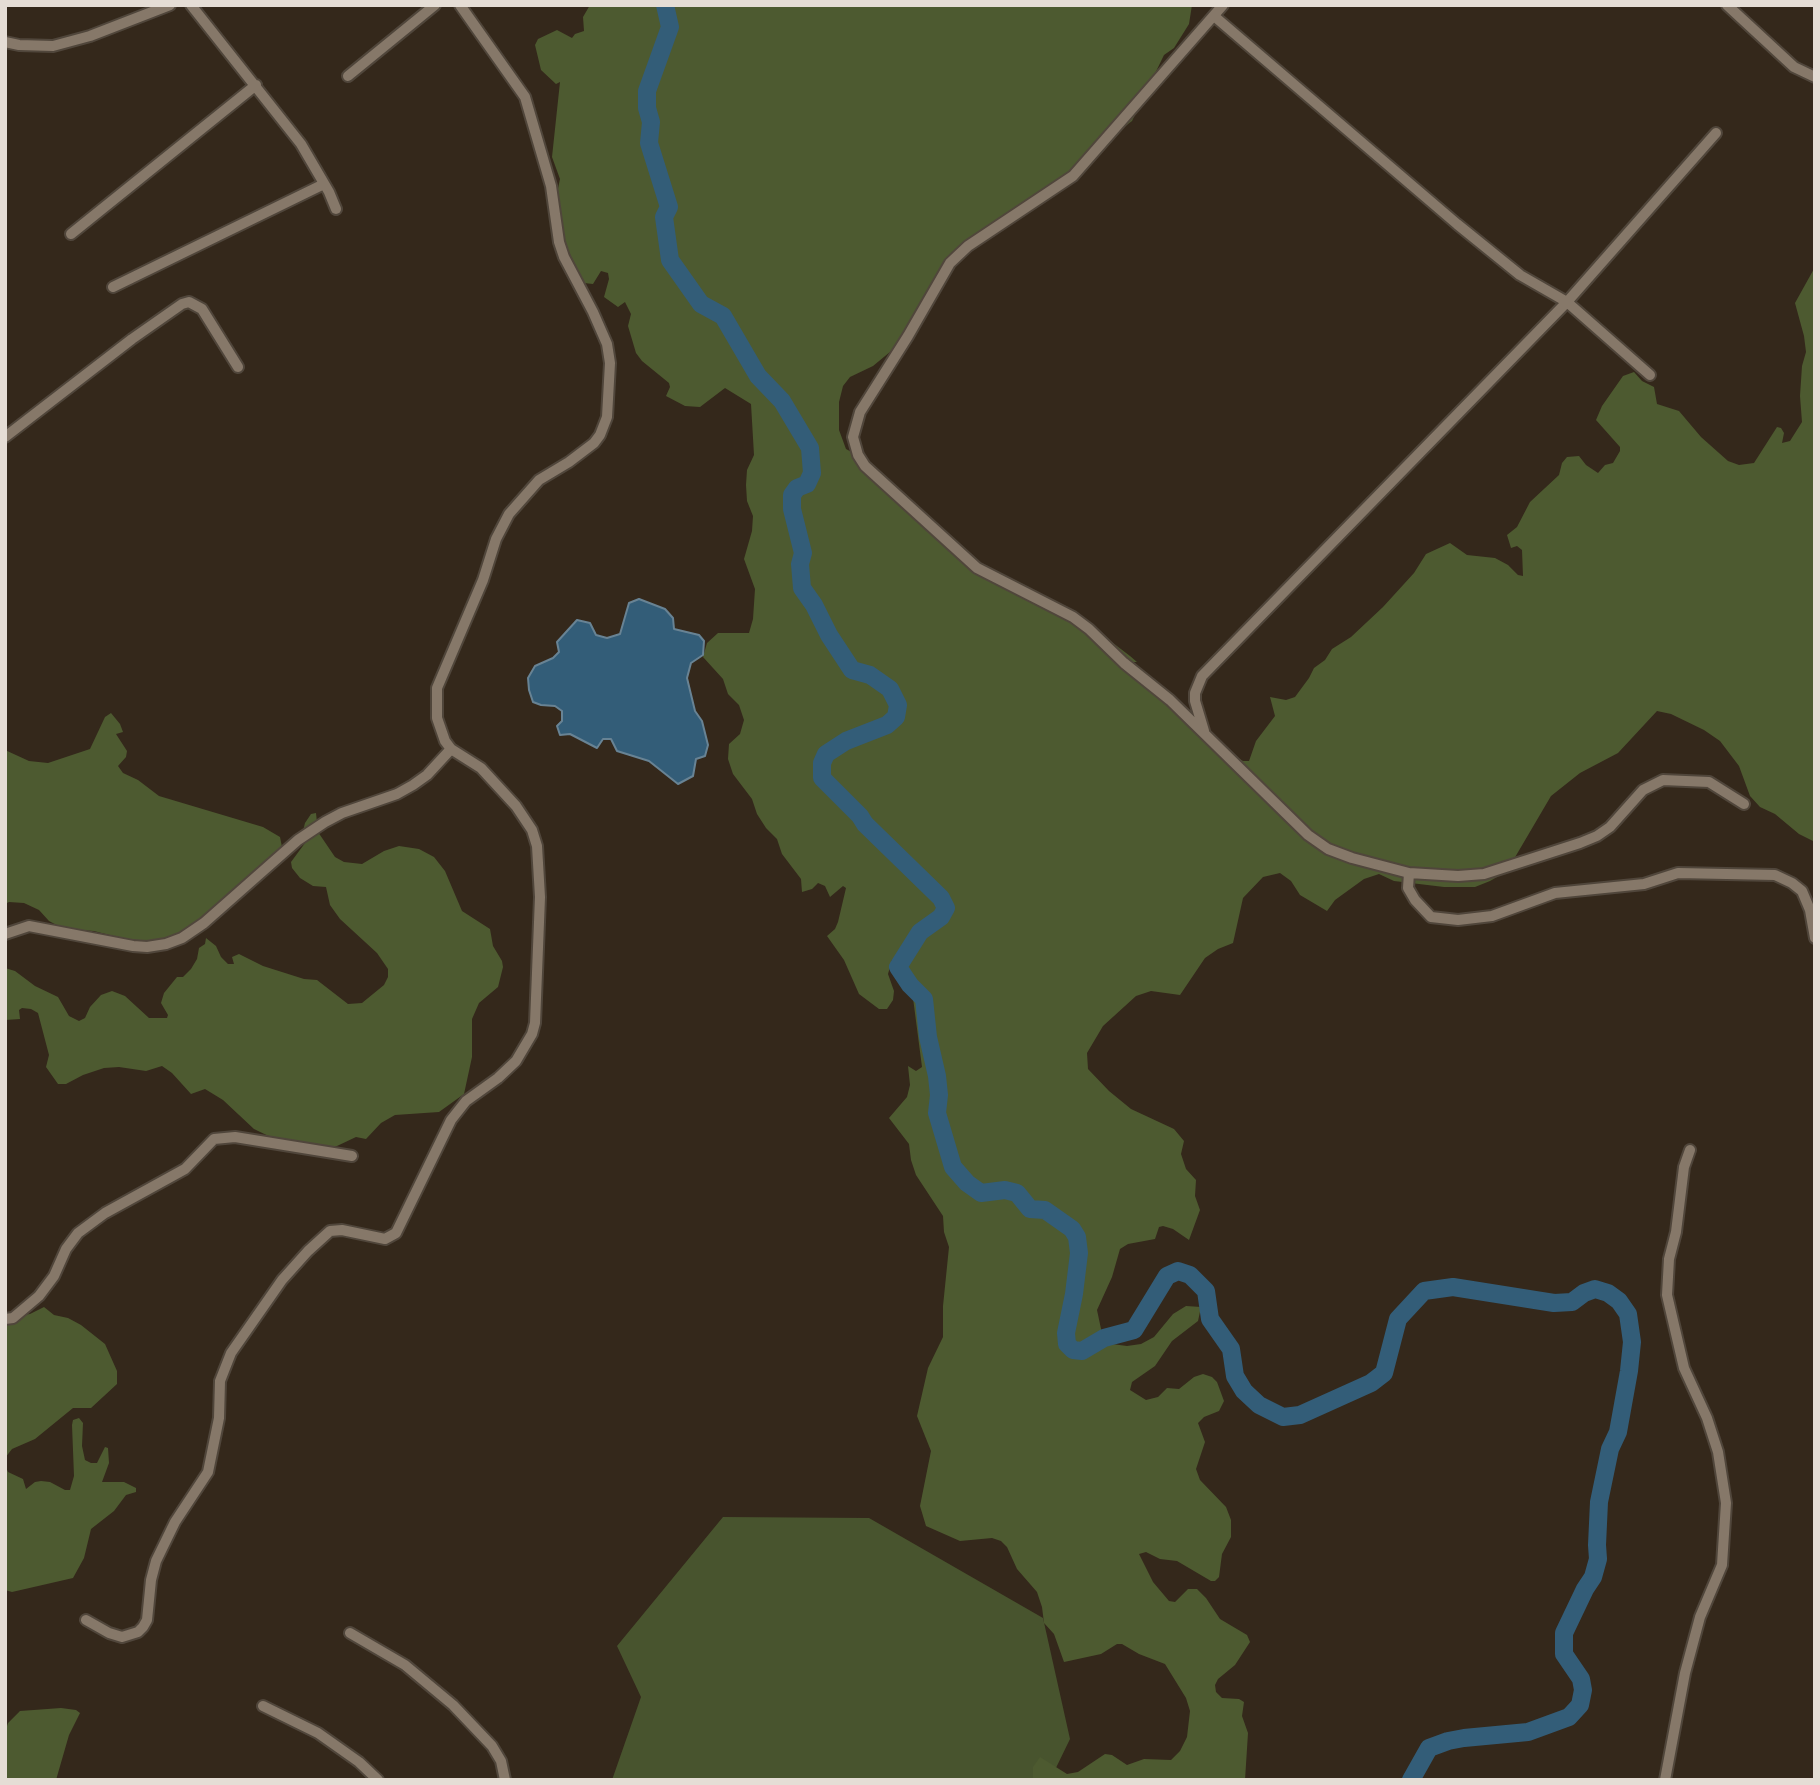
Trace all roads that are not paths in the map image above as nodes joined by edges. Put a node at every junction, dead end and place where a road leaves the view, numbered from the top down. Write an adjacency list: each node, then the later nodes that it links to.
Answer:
1 (170, 5): 8 (street)
2 (191, 5): 11 (street)
3 (435, 5): 9 (street)
4 (460, 5): 22 (street)
5 (1223, 5): 7 (street)
6 (1727, 5): 10 (street)
7 (1214, 16): 17 (street); 21 (street)
8 (5, 42)
9 (348, 76)
10 (1815, 78)
11 (256, 85): 13 (street); 15 (street)
12 (1716, 134): 17 (street)
13 (324, 184): 14 (street); 16 (street)
14 (336, 209)
15 (71, 234)
16 (113, 287)
17 (1567, 303): 19 (street); 21 (street)
18 (238, 367): 20 (street)
19 (1650, 375)
20 (5, 437)
21 (1205, 735): 24 (street)
22 (451, 749): 25 (street); 30 (street)
23 (1744, 804): 24 (street)
24 (1409, 873): 26 (street)
25 (5, 934)
26 (1815, 938)
27 (1690, 1150): 35 (street)
28 (352, 1156): 29 (street)
29 (5, 1319)
30 (86, 1620)
31 (350, 1633): 34 (street)
32 (263, 1706): 33 (street)
33 (378, 1780)
34 (505, 1780)
35 (1665, 1780)

